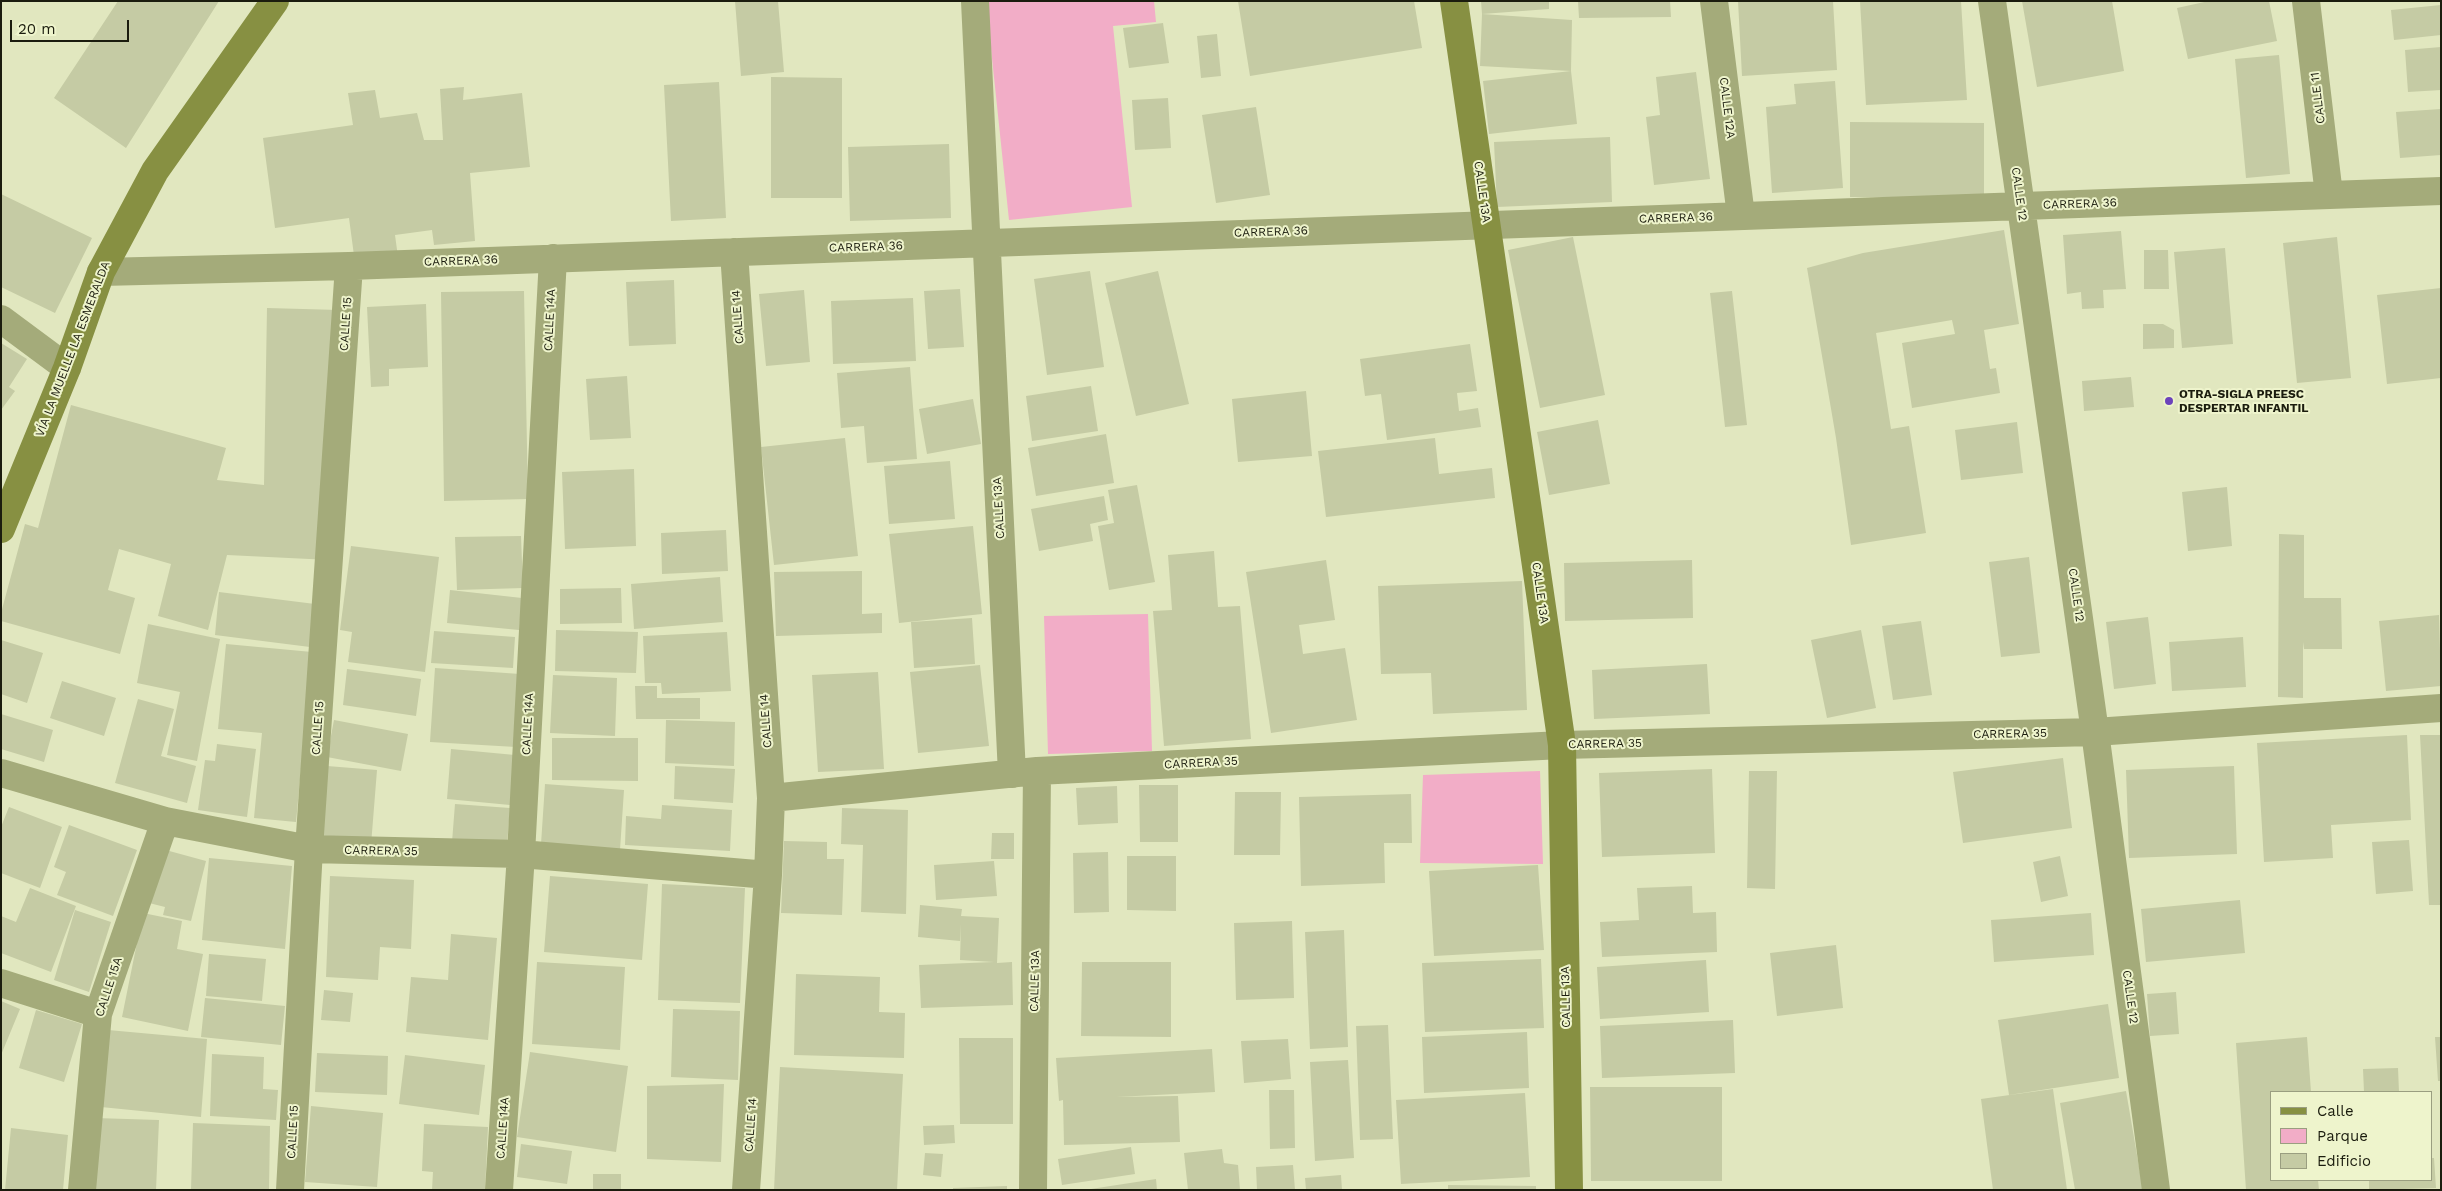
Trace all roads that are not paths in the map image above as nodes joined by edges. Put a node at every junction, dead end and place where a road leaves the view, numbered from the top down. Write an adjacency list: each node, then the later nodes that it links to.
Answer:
1 (275, 1): 16 (street, VÍA LA MUELLE LA ESMERALDA)
2 (975, 1): 12 (street, CALLE 13A)
3 (1454, 1): 11 (street, CALLE 13A)
4 (1714, 1): 10 (street, CALLE 12A)
5 (1992, 1): 9 (street, CALLE 12)
6 (2306, 1): 8 (street, CALLE 11)
7 (2441, 191): 8 (street, CARRERA 36)
8 (2329, 195): 9 (street, CARRERA 36)
9 (2020, 206): 10 (street, CARRERA 36); 21 (street, CALLE 12)
10 (1741, 216): 11 (street, CARRERA 36)
11 (1487, 224): 12 (street, CARRERA 36); 22 (street, CALLE 13A)
12 (985, 243): 13 (street, CARRERA 36); 24 (street, CALLE 13A)
13 (734, 252): 14 (street, CARRERA 36); 25 (street, CALLE 14)
14 (553, 258): 15 (street, CARRERA 36); 28 (street, CALLE 14A)
15 (349, 266): 16 (street, CARRERA 36); 27 (street, CALLE 15)
16 (101, 272): 18 (street, VÍA LA MUELLE LA ESMERALDA)
17 (1, 319): 18 (street)
18 (67, 368): 19 (street, VÍA LA MUELLE LA ESMERALDA)
19 (1, 529)
20 (2441, 708): 21 (street, CARRERA 35)
21 (2095, 732): 22 (street, CARRERA 35); 38 (street, CALLE 12)
22 (1562, 745): 24 (street, CARRERA 35); 37 (street, CALLE 13A)
23 (1, 773): 26 (street, CARRERA 35)
24 (1025, 773): 25 (street, CARRERA 35); 36 (street, CALLE 13A)
25 (771, 798): 29 (street, CALLE 14)
26 (165, 821): 27 (street, CARRERA 35); 31 (street, CALLE 15A)
27 (309, 849): 28 (street, CARRERA 35); 33 (street, CALLE 15)
28 (521, 854): 29 (street, CARRERA 35); 34 (street, CALLE 14A)
29 (768, 875): 35 (street, CALLE 14)
30 (1, 983): 31 (street)
31 (98, 1014): 32 (street, CALLE 15A)
32 (82, 1190)
33 (290, 1190)
34 (499, 1190)
35 (746, 1190)
36 (1033, 1190)
37 (1568, 1190)
38 (2156, 1190)

